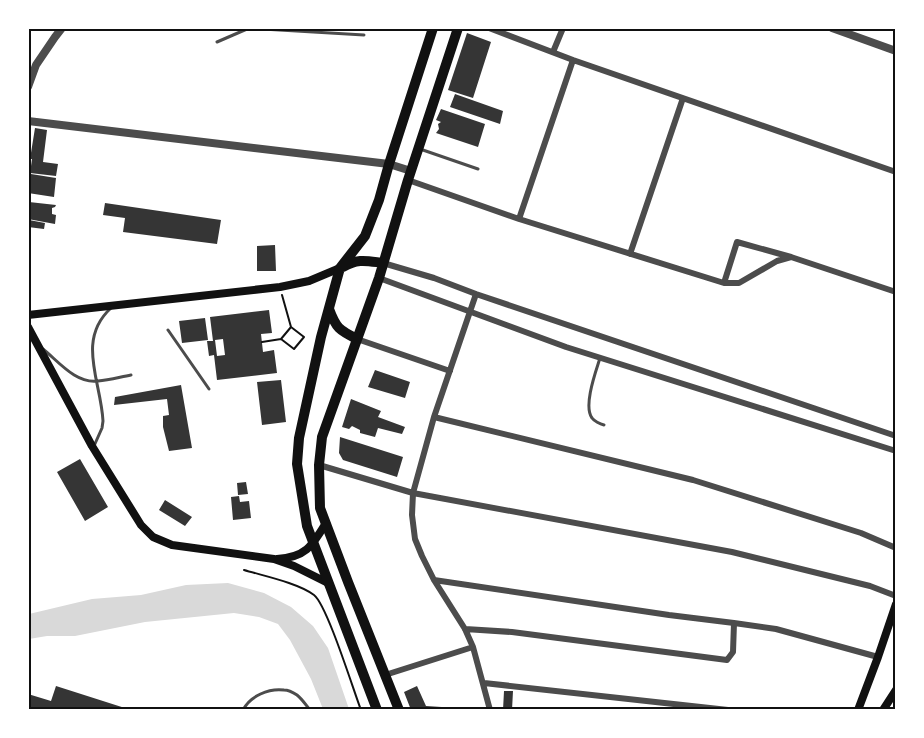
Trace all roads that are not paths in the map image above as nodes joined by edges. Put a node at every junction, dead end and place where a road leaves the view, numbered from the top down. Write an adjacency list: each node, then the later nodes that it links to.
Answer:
1 (62, 28): 13 (street)
2 (433, 28): 17 (highway)
3 (458, 28): 16 (highway)
4 (489, 28): 11 (street)
5 (563, 28): 11 (street)
6 (832, 28): 10 (street)
7 (247, 29): 8 (lane); 9 (lane)
8 (364, 35)
9 (217, 42)
10 (896, 51)
11 (553, 52): 12 (street)
12 (573, 60): 14 (street); 21 (street)
13 (28, 87)
14 (683, 98): 19 (street); 22 (street)
15 (28, 121): 17 (street)
16 (419, 148): 18 (lane); 20 (highway)
17 (389, 164): 20 (street); 25 (highway)
18 (478, 169)
19 (896, 172)
20 (410, 176): 21 (street); 24 (highway)
21 (519, 219): 22 (street)
22 (630, 254): 27 (street)
23 (791, 257): 27 (street); 27 (street); 28 (street)
24 (383, 263): 25 (highway); 26 (highway); 29 (street)
25 (340, 268): 30 (main road); 31 (highway)
26 (379, 278): 32 (street); 37 (highway)
27 (724, 283)
28 (896, 292)
29 (476, 294): 32 (street); 46 (street)
30 (113, 306): 33 (main road); 42 (lane)
31 (328, 309): 37 (highway); 52 (highway)
32 (470, 312): 39 (street); 40 (street)
33 (28, 315)
34 (28, 327): 38 (main road)
35 (168, 330): 43 (lane)
36 (28, 338): 38 (main road)
37 (357, 339): 40 (street); 49 (highway)
38 (37, 344): 42 (lane); 47 (main road)
39 (600, 358): 45 (lane); 48 (street)
40 (450, 371): 44 (street)
41 (131, 375): 42 (lane)
42 (96, 381): 47 (lane)
43 (210, 388)
44 (434, 417): 50 (street); 53 (street)
45 (604, 425)
46 (896, 436)
47 (93, 447): 54 (main road)
48 (896, 451)
49 (319, 465): 50 (street); 51 (highway)
50 (413, 493): 55 (street); 57 (street)
51 (326, 523): 52 (main road); 63 (highway)
52 (314, 544): 54 (main road); 56 (highway)
53 (896, 548)
54 (274, 559): 56 (main road)
55 (434, 580): 59 (street); 60 (street)
56 (328, 582): 68 (highway)
57 (896, 596)
58 (896, 604): 62 (main road)
59 (734, 623): 60 (street); 62 (street)
60 (465, 629): 61 (street)
61 (473, 647): 63 (street); 64 (street)
62 (878, 657): 72 (main road)
63 (385, 675): 69 (highway)
64 (484, 683): 70 (street); 71 (street)
65 (896, 690): 73 (main road)
66 (243, 710): 67 (lane)
67 (310, 710)
68 (377, 710)
69 (399, 710)
70 (490, 710)
71 (728, 710)
72 (858, 710)
73 (883, 710)

